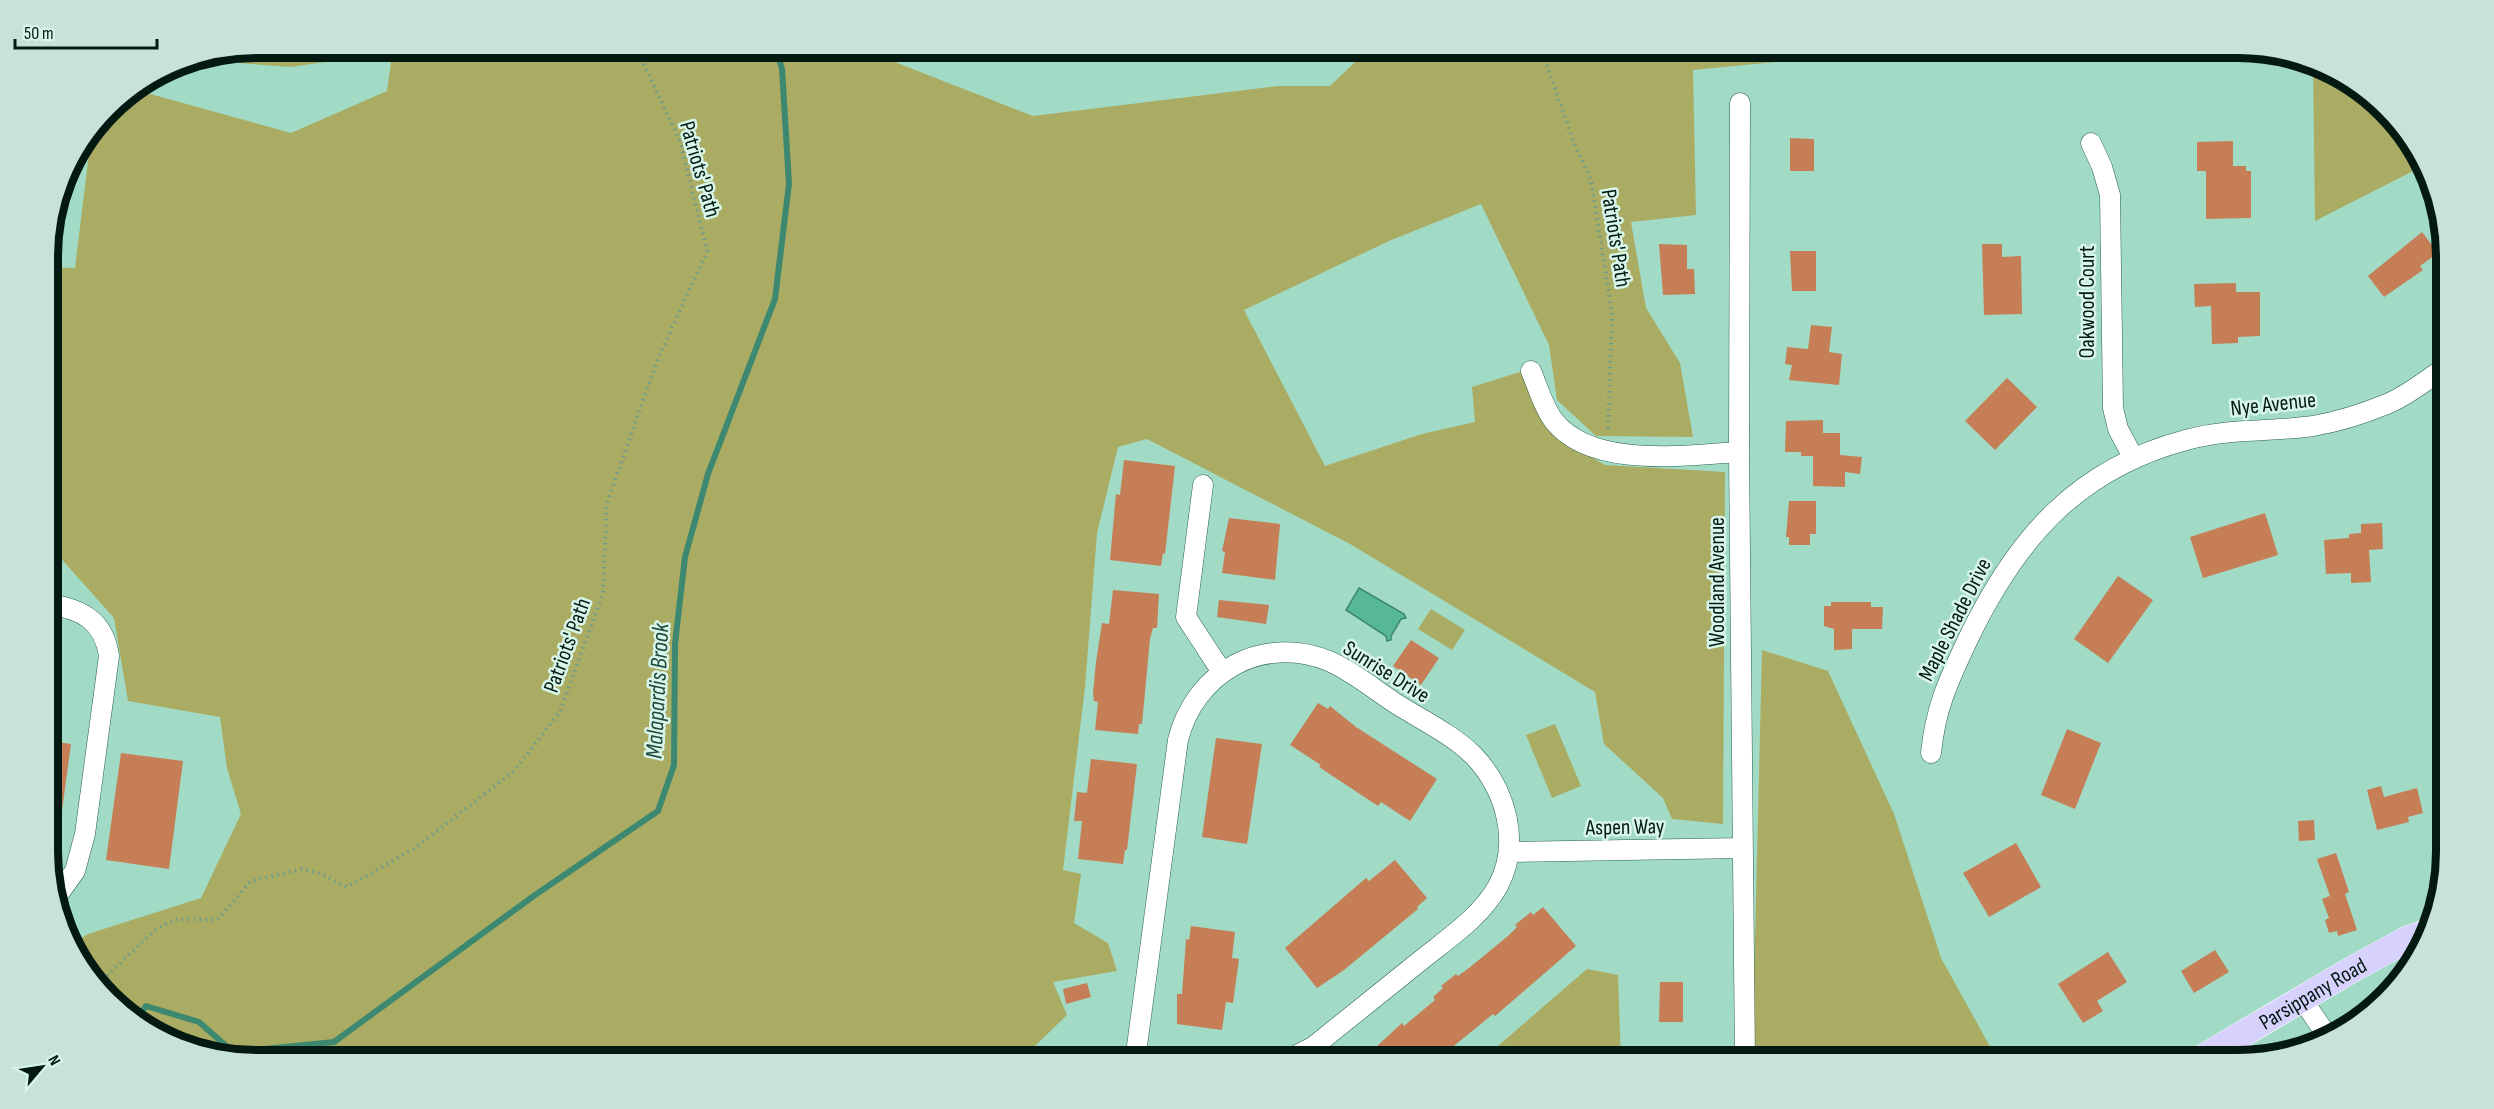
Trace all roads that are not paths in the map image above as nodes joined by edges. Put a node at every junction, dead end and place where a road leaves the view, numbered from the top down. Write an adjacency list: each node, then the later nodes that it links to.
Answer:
1 (1740, 103): 5 (street, Woodland Avenue)
2 (2091, 143): 6 (street, Oakwood Court)
3 (1531, 371): 5 (street)
4 (2436, 374): 6 (street, Nye Avenue)
5 (1739, 452): 11 (street, Woodland Avenue)
6 (2134, 459): 10 (street, Maple Shade Drive)
7 (1203, 485): 9 (street)
8 (58, 605): 13 (street)
9 (1222, 672): 12 (street, Sunrise Drive); 17 (street, Sunrise Drive)
10 (1931, 753)
11 (1742, 848): 12 (street, Aspen Way); 19 (street, Woodland Avenue)
12 (1509, 852): 18 (street, Sunrise Drive)
13 (62, 889)
14 (2416, 936): 15 (main road, Parsippany Road)
15 (2302, 999): 16 (street); 20 (main road, Parsippany Road)
16 (2324, 1031)
17 (1136, 1050)
18 (1307, 1050)
19 (1744, 1050)
20 (2216, 1050)

